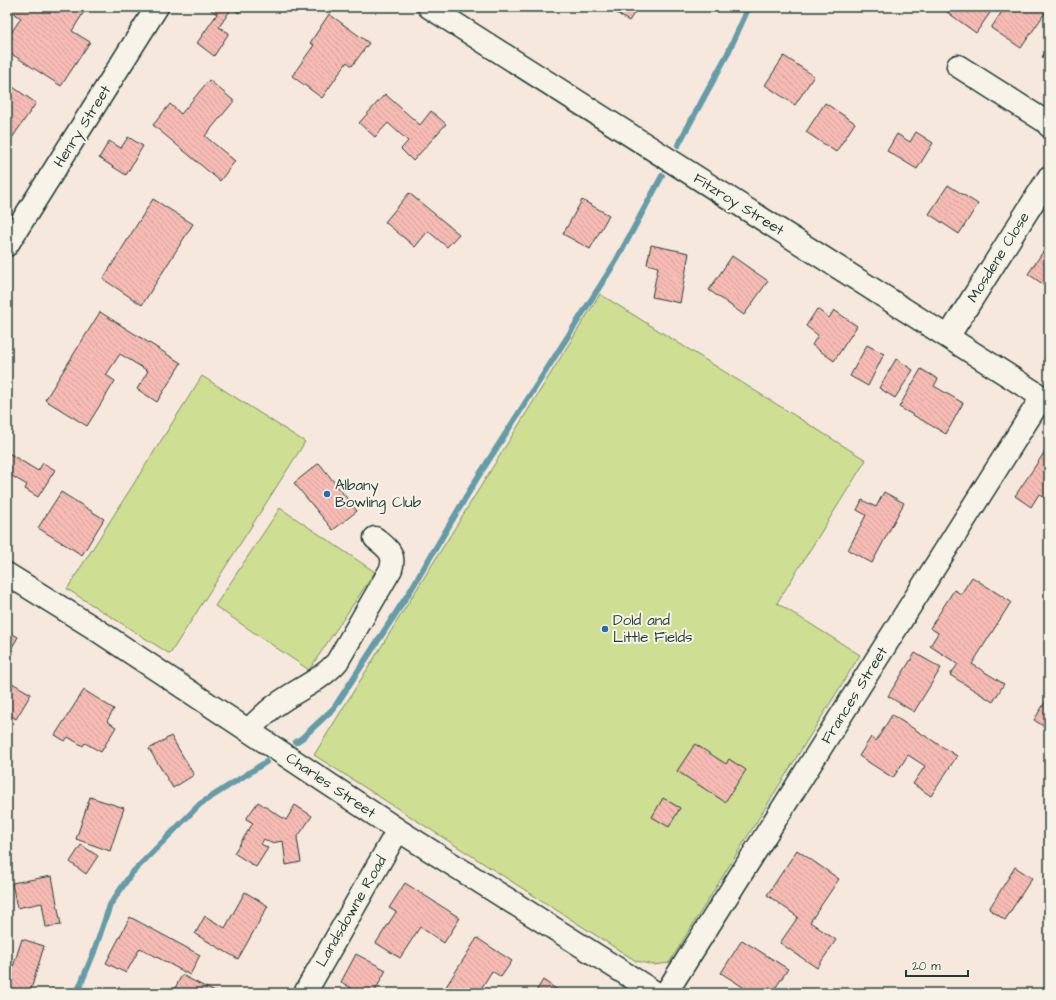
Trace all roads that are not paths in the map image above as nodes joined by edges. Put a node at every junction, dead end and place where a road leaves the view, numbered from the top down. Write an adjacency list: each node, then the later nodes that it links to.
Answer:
1 (157, 7): 6 (street, Henry Street)
2 (429, 7): 7 (street, Fitzroy Street)
3 (958, 66): 4 (street)
4 (1049, 126)
5 (1049, 177): 7 (street, Mosdene Close)
6 (7, 245)
7 (948, 337): 8 (street, Fitzroy Street)
8 (1046, 399): 15 (street, Frances Street)
9 (375, 538): 11 (street)
10 (7, 574): 11 (street, Charles Street)
11 (248, 730): 12 (street, Charles Street)
12 (398, 830): 13 (street, Landsdowne Road); 14 (street, Charles Street)
13 (305, 993)
14 (656, 993)
15 (666, 993)

